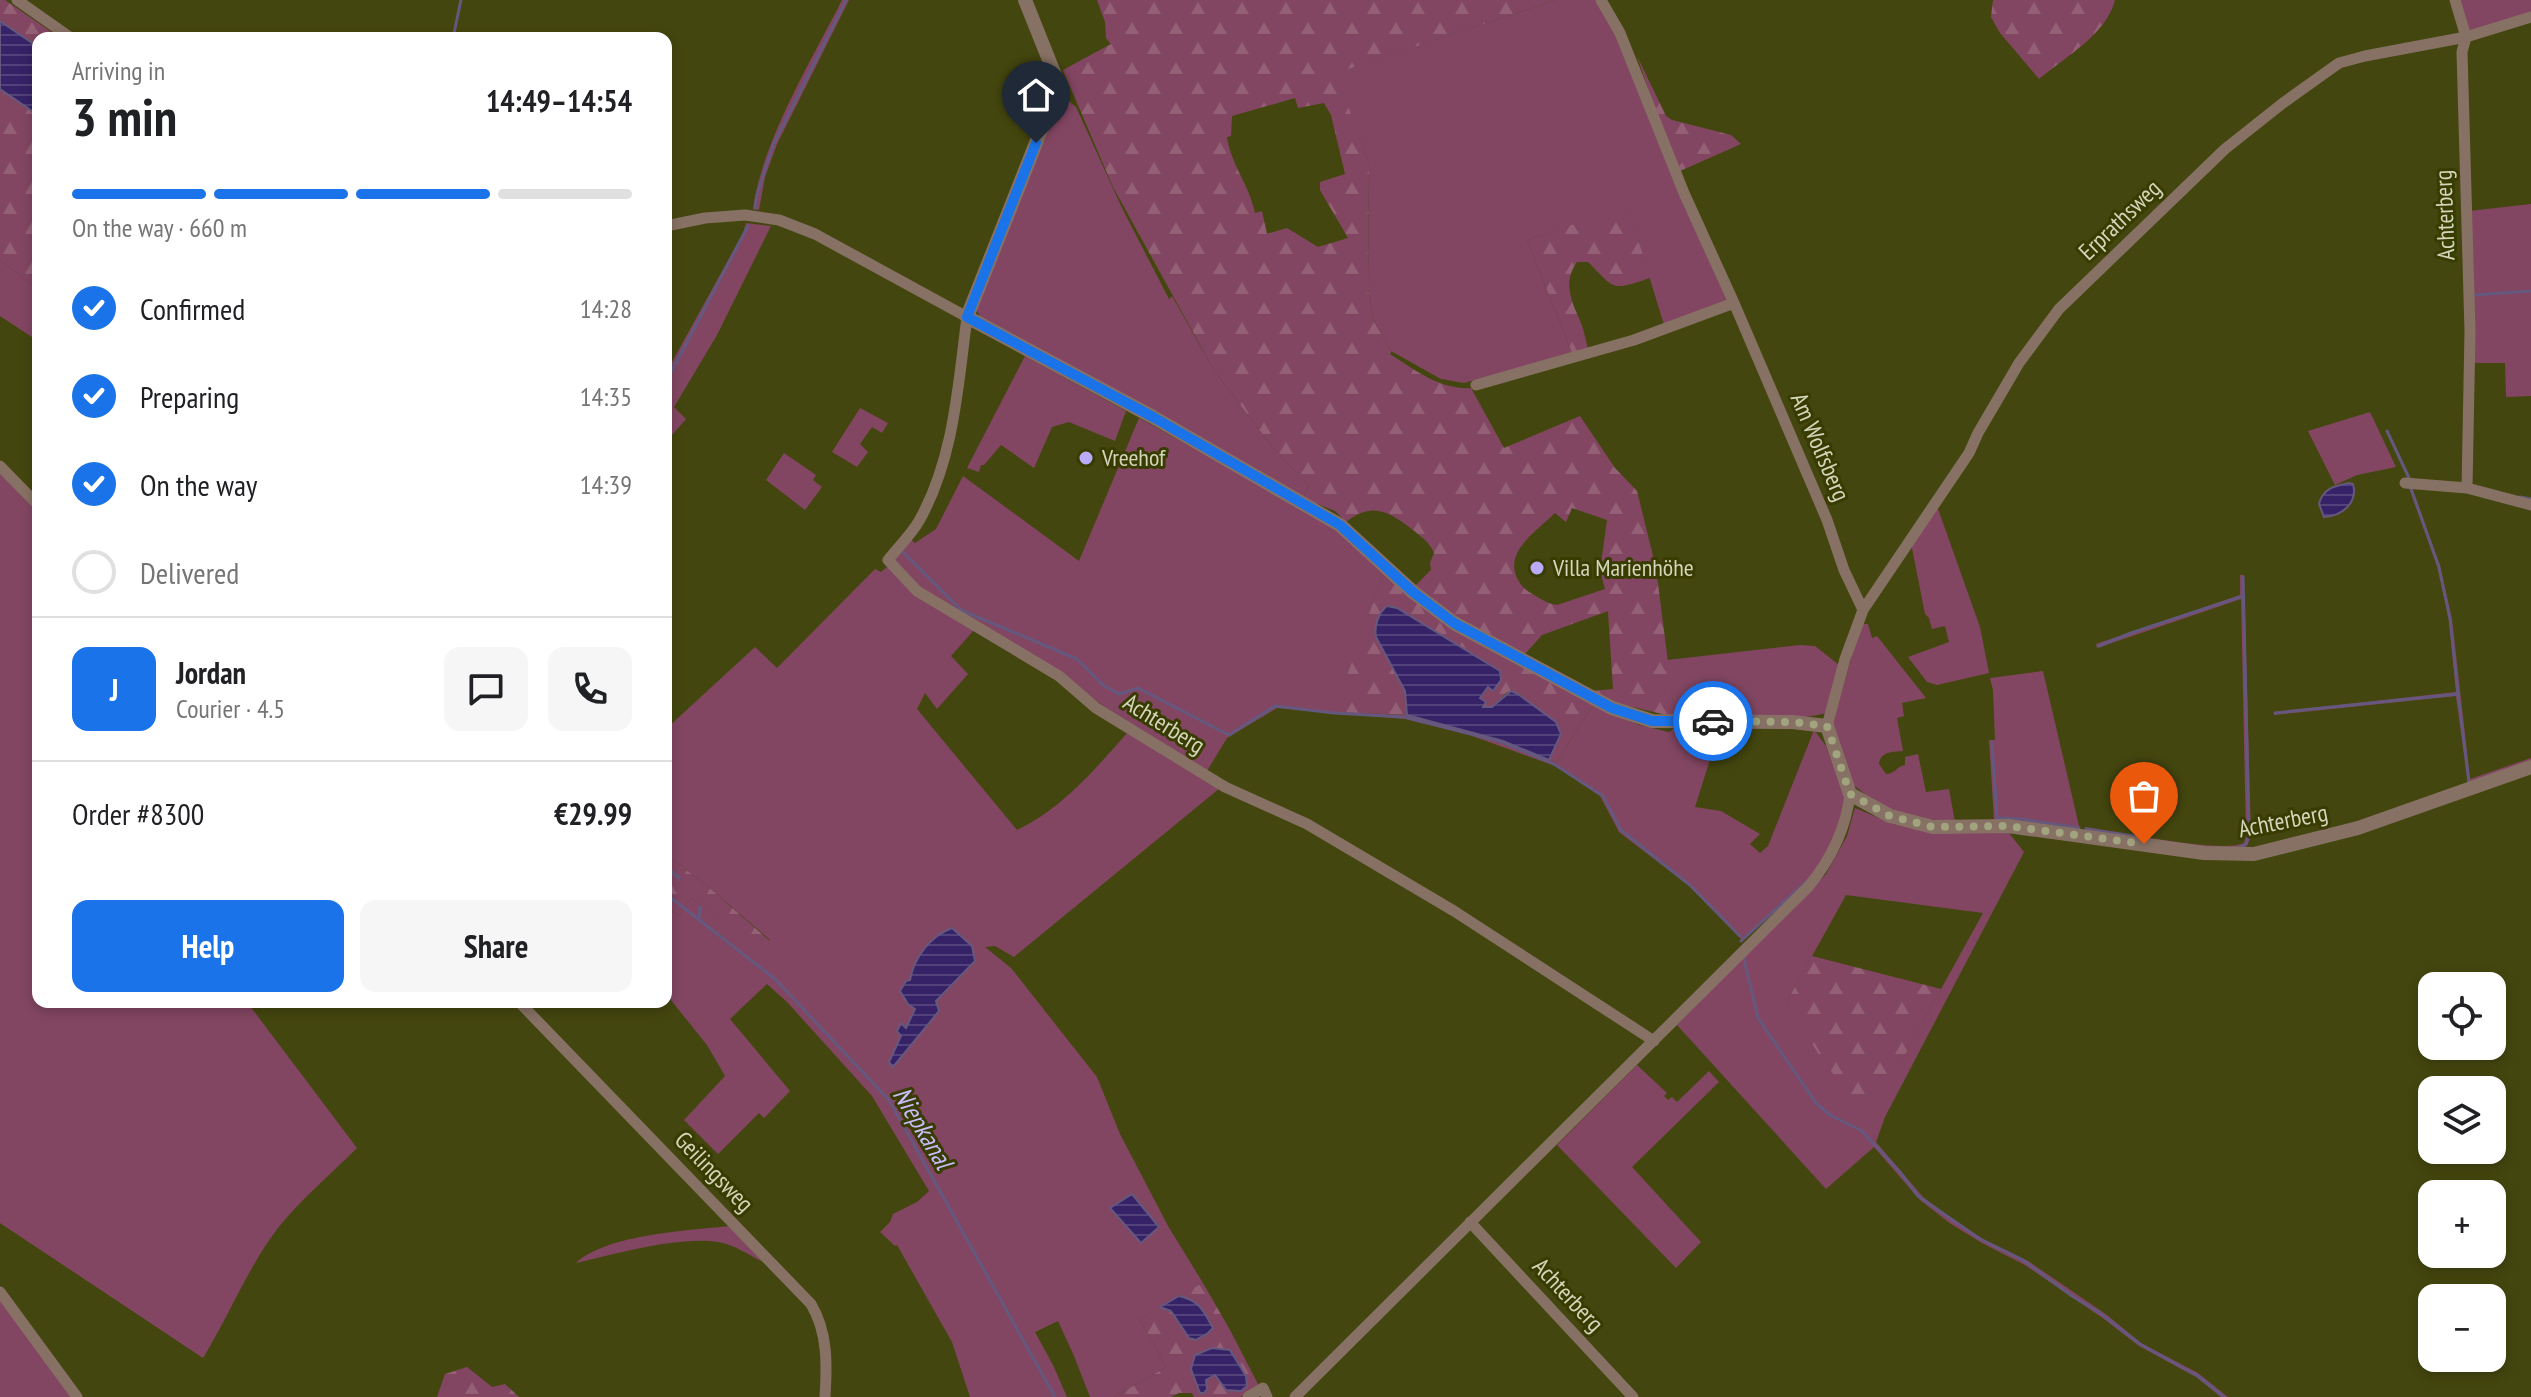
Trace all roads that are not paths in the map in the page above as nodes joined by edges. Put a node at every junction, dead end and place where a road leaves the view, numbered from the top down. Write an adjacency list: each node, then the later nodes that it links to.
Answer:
1 (17, 0): 6 (street)
2 (1025, 0): 10 (street)
3 (1601, 0): 9 (street, Am Wolfsberg)
4 (2455, 0): 7 (street)
5 (2531, 17): 7 (street, Erprathsweg)
6 (62, 32)
7 (2466, 37): 14 (street, Achterberg); 17 (street, Erprathsweg)
8 (672, 225): 10 (street)
9 (1734, 303): 11 (street); 17 (street, Am Wolfsberg)
10 (967, 317): 18 (street); 22 (street, Achterberg)
11 (1476, 385)
12 (0, 466): 15 (street)
13 (2405, 483): 14 (street)
14 (2467, 488): 16 (street)
15 (32, 499)
16 (2531, 505)
17 (1863, 610): 18 (street, Erprathsweg)
18 (1827, 726): 20 (street)
19 (2531, 767): 20 (street, Achterberg)
20 (1850, 794): 22 (street)
21 (525, 1008): 26 (street, Geilingsweg)
22 (1654, 1041): 23 (street)
23 (1470, 1222): 29 (street); 30 (street, Achterberg)
24 (0, 1292): 25 (street)
25 (77, 1397)
26 (825, 1397)
27 (1248, 1397): 28 (street)
28 (1267, 1397)
29 (1295, 1397)
30 (1633, 1397)

